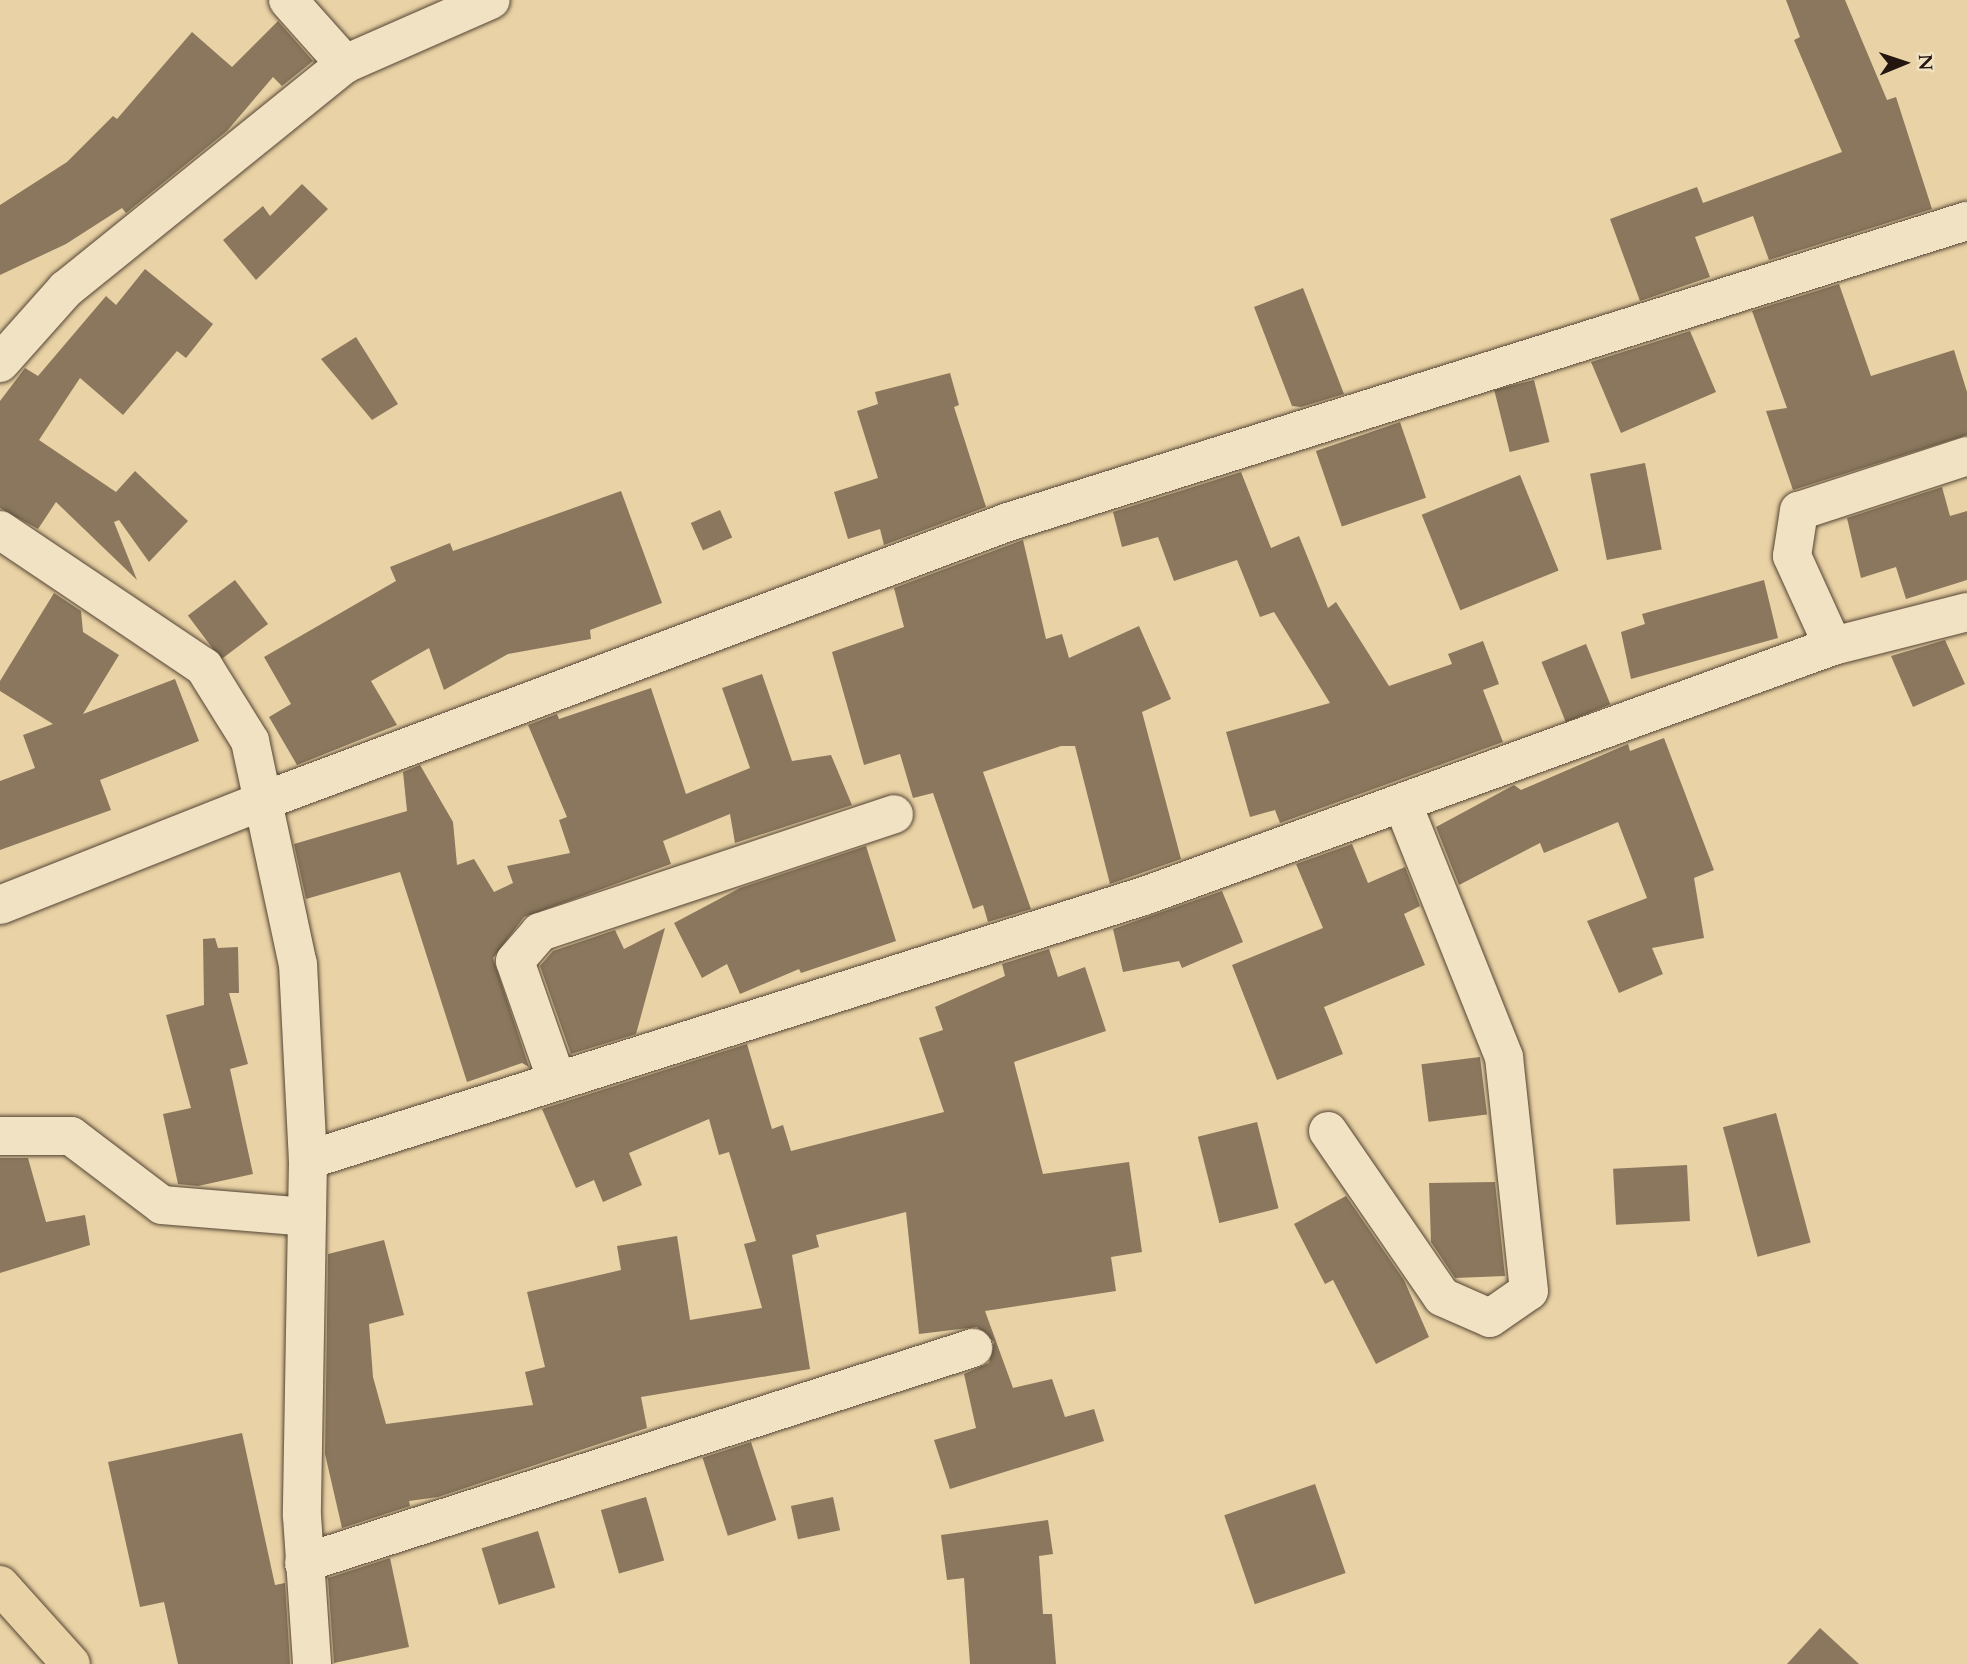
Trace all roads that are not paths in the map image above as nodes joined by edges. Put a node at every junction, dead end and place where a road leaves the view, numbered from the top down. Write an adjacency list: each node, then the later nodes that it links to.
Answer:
1 (288, 0): 3 (street)
2 (491, 0): 3 (street)
3 (345, 64): 5 (street)
4 (1967, 221): 10 (street)
5 (0, 363)
6 (1967, 456): 9 (street)
7 (0, 530): 10 (street)
8 (1967, 612): 9 (street)
9 (1833, 646): 11 (street)
10 (263, 801): 13 (street); 17 (street)
11 (1403, 804): 14 (street); 15 (street)
12 (894, 814): 14 (street)
13 (0, 905)
14 (557, 1081): 17 (street)
15 (1328, 1131)
16 (0, 1136): 18 (street)
17 (308, 1160): 18 (street)
18 (307, 1217): 20 (street)
19 (973, 1348): 20 (street)
20 (304, 1563): 23 (street)
21 (0, 1585): 22 (main road)
22 (71, 1664)
23 (312, 1664)

